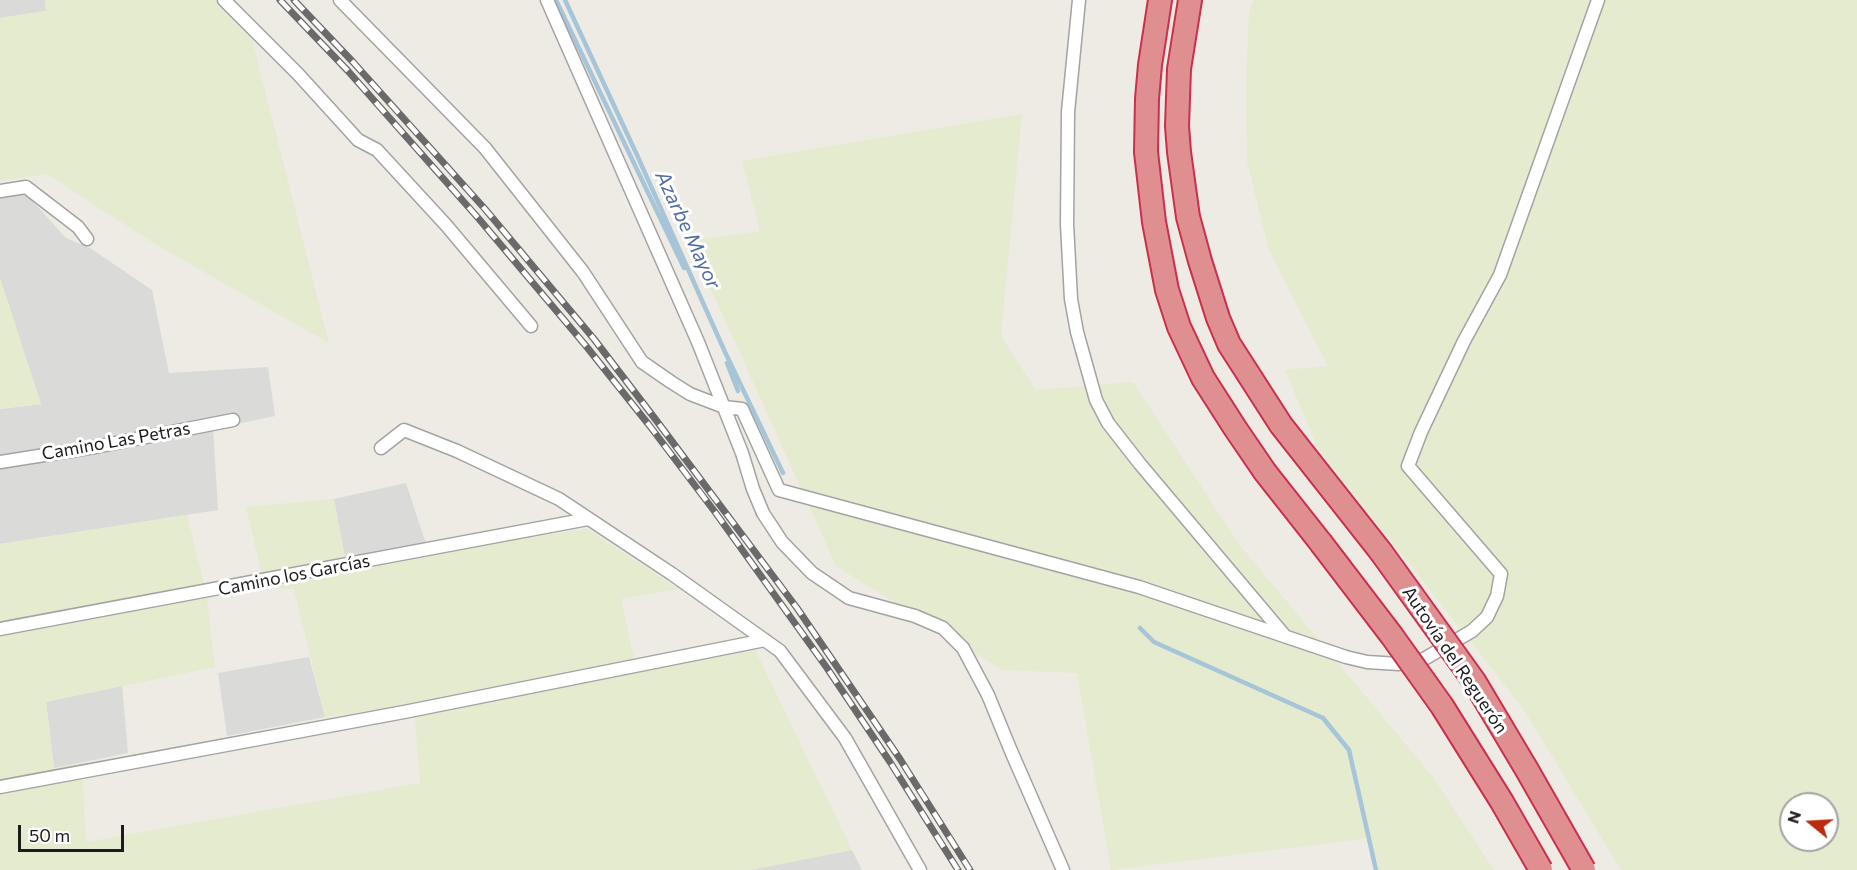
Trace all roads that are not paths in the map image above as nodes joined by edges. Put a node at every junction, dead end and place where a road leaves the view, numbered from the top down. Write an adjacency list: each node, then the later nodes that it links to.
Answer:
1 (224, 0): 10 (street)
2 (340, 0): 11 (street)
3 (547, 0): 11 (street)
4 (1079, 0): 17 (street)
5 (1160, 0): 22 (highway, Autovía del Reguerón, bridge)
6 (1190, 0): 23 (highway, Autovía del Reguerón, bridge)
7 (1598, 0): 17 (street)
8 (0, 191): 9 (street)
9 (87, 239)
10 (531, 326)
11 (724, 407): 17 (street); 21 (street)
12 (233, 420): 14 (street, Camino Las Petras)
13 (381, 448): 15 (street)
14 (0, 462)
15 (588, 519): 16 (street, Camino los Garcías); 18 (street)
16 (0, 629)
17 (1286, 637)
18 (765, 640): 19 (street); 20 (street)
19 (0, 788)
20 (920, 870)
21 (1063, 870)
22 (1541, 870)
23 (1584, 870)

